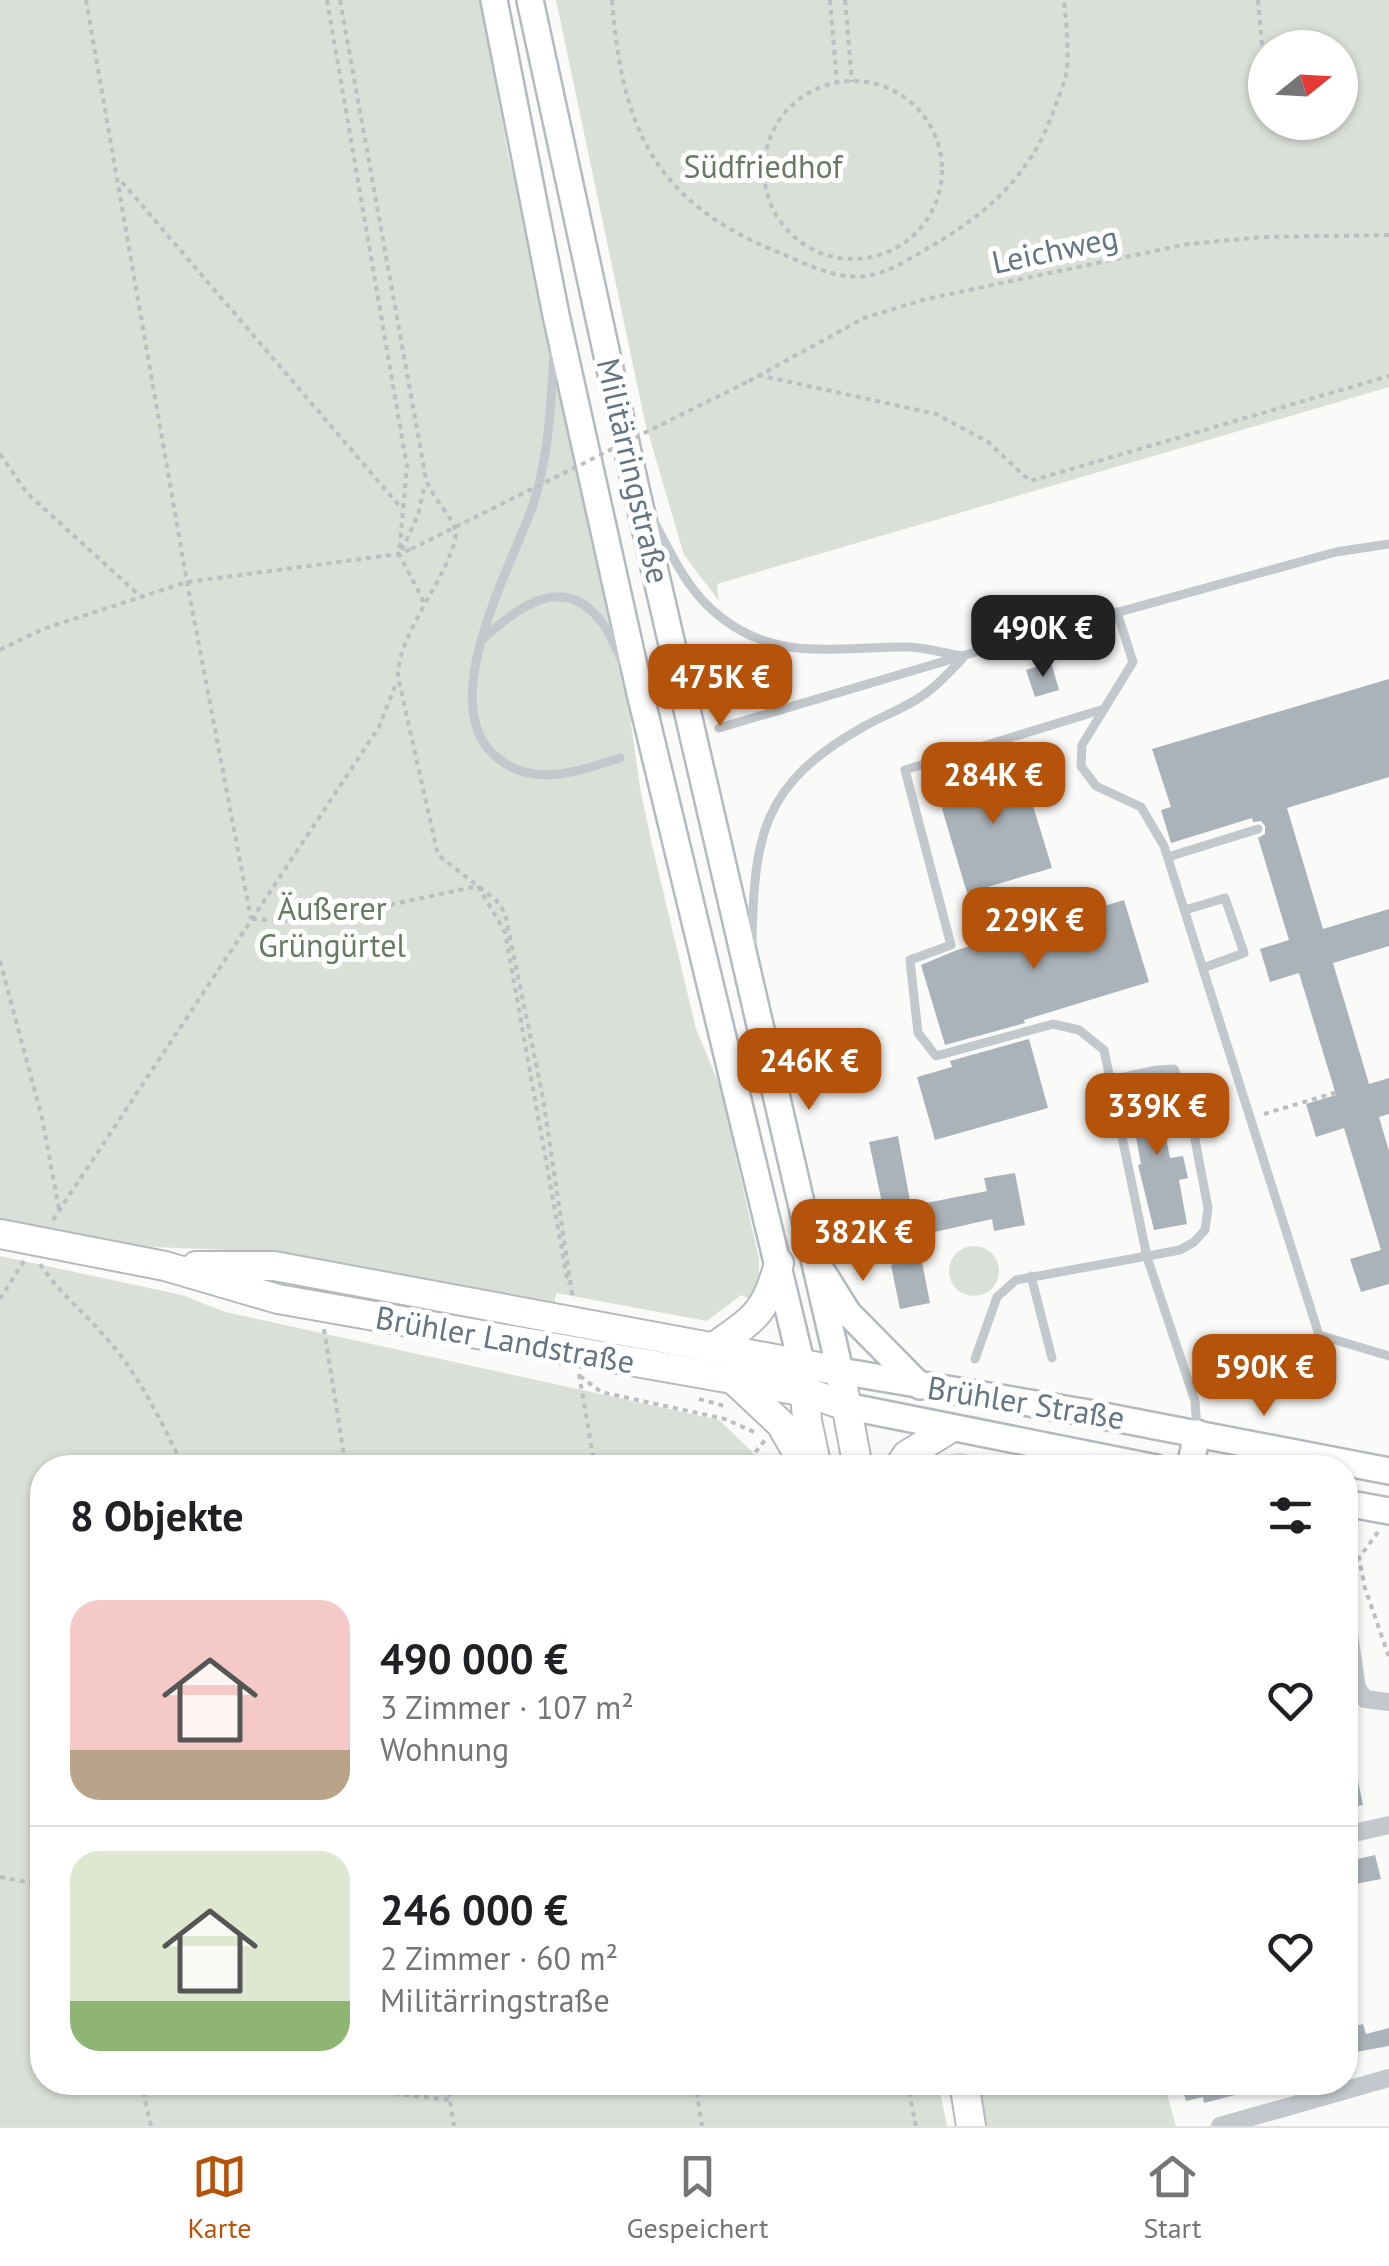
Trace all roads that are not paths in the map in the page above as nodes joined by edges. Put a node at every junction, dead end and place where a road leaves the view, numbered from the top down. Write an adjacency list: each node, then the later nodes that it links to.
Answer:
1 (494, 0): 3 (main road, Militärringstraße)
2 (530, 0): 4 (main road, Militärringstraße)
3 (556, 316): 7 (lane); 9 (main road, Militärringstraße)
4 (636, 489): 8 (lane); 17 (main road, Militärringstraße)
5 (1389, 544): 6 (lane)
6 (1117, 612): 8 (lane); 10 (lane)
7 (482, 640): 9 (lane); 12 (lane)
8 (965, 656): 11 (lane); 17 (lane)
9 (640, 693): 22 (main road, Militärringstraße)
10 (1104, 709): 14 (lane); 18 (lane)
11 (719, 728)
12 (620, 758)
13 (1258, 829): 14 (lane)
14 (1168, 857): 15 (lane)
15 (1184, 910): 16 (lane); 16 (lane)
16 (1203, 968): 26 (lane)
17 (751, 982): 20 (main road, Militärringstraße)
18 (1110, 1080): 21 (lane); 21 (lane)
19 (0, 1234): 23 (main road, Brühler Landstraße)
20 (812, 1256): 29 (main road, Militärringstraße); 32 (main road)
21 (1147, 1257): 24 (lane); 35 (lane)
22 (779, 1263): 25 (main road); 31 (main road, Militärringstraße)
23 (165, 1266): 25 (main road, Brühler Landstraße); 30 (main road, Brühler Landstraße)
24 (1032, 1276): 27 (lane); 28 (lane)
25 (714, 1347): 31 (main road, Brühler Landstraße)
26 (1389, 1356)
27 (1052, 1358)
28 (974, 1359)
29 (840, 1371): 31 (main road, Brühler Landstraße); 32 (main road, Brühler Straße); 33 (main road, Militärringstraße)
30 (733, 1379): 31 (main road, Brühler Landstraße); 36 (main road)
31 (804, 1379): 33 (main road, Brühler Landstraße); 37 (main road, Militärringstraße)
32 (920, 1386): 35 (main road, Brühler Straße)
33 (846, 1406): 34 (main road, Brühler Straße); 38 (main road, Militärringstraße)
34 (949, 1428): 39 (main road); 40 (main road, Brühler Straße)
35 (1197, 1433): 41 (main road); 42 (main road, Brühler Straße)
36 (799, 1455)
37 (814, 1455)
38 (855, 1455)
39 (908, 1455)
40 (1089, 1455)
41 (1193, 1455)
42 (1284, 1455)
43 (1358, 1468): 44 (main road, Brühler Straße)
44 (1389, 1471)
45 (1358, 1508): 46 (main road)
46 (1384, 1517)
47 (1358, 1690): 48 (street)
48 (1389, 1702)
49 (1389, 1825): 50 (street)
50 (1358, 1832)
51 (1389, 2078): 52 (street)
52 (1358, 2087)
53 (966, 2095): 55 (main road)
54 (1329, 2095): 56 (street)
55 (972, 2126)
56 (1220, 2126)

